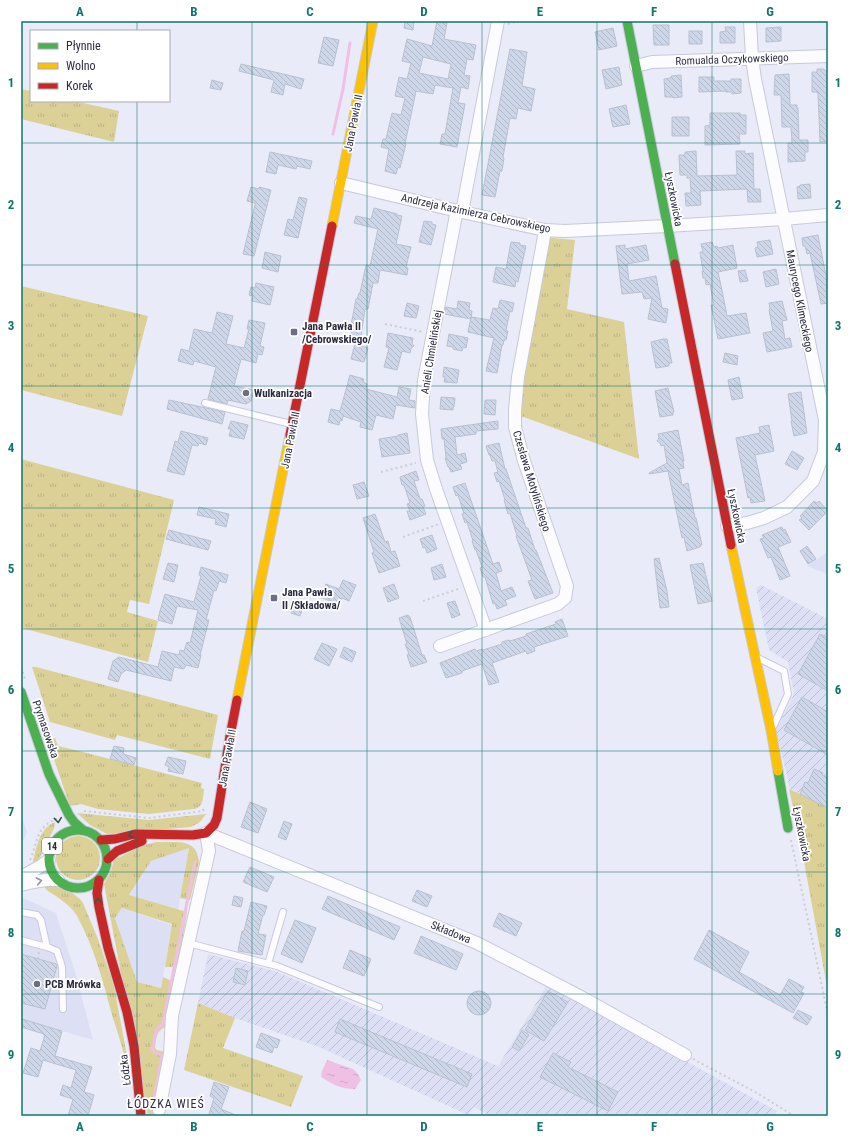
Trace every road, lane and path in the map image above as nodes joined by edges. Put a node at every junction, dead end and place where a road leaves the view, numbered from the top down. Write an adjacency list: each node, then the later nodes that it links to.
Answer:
1 (373, 21): 8 (street, Jana Pawła II)
2 (498, 21): 9 (street, Anieli Chmielińskiej)
3 (627, 21): 7 (street, Łyszkowicka)
4 (750, 21): 6 (street, Maurycego Klimeckiego)
5 (828, 56): 6 (street, Romualda Oczykowskiego)
6 (752, 58): 7 (street, Romualda Oczykowskiego); 11 (street, Maurycego Klimeckiego)
7 (636, 66): 12 (street, Łyszkowicka)
8 (341, 183): 9 (street, Andrzeja Kazimierza Cebrowskiego); 17 (street, Jana Pawła II)
9 (459, 211): 13 (street, Andrzeja Kazimierza Cebrowskiego); 15 (street, Anieli Chmielińskiej)
10 (828, 215): 11 (street, Andrzeja Kazimierza Cebrowskiego)
11 (784, 219): 12 (street, Andrzeja Kazimierza Cebrowskiego); 21 (street, Maurycego Klimeckiego)
12 (667, 226): 13 (street, Andrzeja Kazimierza Cebrowskiego); 21 (street, Łyszkowicka)
13 (545, 230): 25 (street, Czesława Motylińskiego)
14 (385, 324): 15 (path)
15 (432, 334): 18 (street, Anieli Chmielińskiej)
16 (205, 403): 17 (lane)
17 (293, 424): 37 (street, Jana Pawła II)
18 (427, 460): 19 (path); 20 (street, Anieli Chmielińskiej)
19 (381, 472)
20 (447, 521): 22 (path); 23 (street, Anieli Chmielińskiej)
21 (727, 526): 27 (street, Łyszkowicka)
22 (403, 537)
23 (470, 585): 24 (path); 25 (street, Anieli Chmielińskiej)
24 (423, 602)
25 (486, 630): 26 (street, Czesława Motylińskiego)
26 (440, 646)
27 (754, 656): 29 (street, Łyszkowicka); 29 (lane)
28 (21, 692): 30 (street, Prymasowska)
29 (772, 730): 35 (street, Łyszkowicka)
30 (49, 774): 32 (street, Prymasowska); 33 (street, Prymasowska)
31 (205, 807): 33 (path)
32 (56, 809)
33 (69, 815): 36 (street, Prymasowska)
34 (58, 819): 39 (street, 14, one-way to 39); 43 (path)
35 (788, 828): 60 (path, Łyszkowicka)
36 (83, 830): 39 (street, 14); 40 (street)
37 (206, 833): 38 (street); 54 (street); 61 (street, Składowa)
38 (161, 835): 40 (street, one-way to 40); 41 (street)
39 (56, 839): 42 (street, 14)
40 (101, 840): 41 (street)
41 (108, 859): 46 (street)
42 (49, 860): 44 (street); 45 (street, 14)
43 (28, 863)
44 (21, 877)
45 (58, 880): 47 (street, one-way to 45); 48 (street)
46 (98, 880): 48 (street); 56 (street, one-way to 46)
47 (21, 885)
48 (76, 888): 49 (street)
49 (83, 896)
50 (90, 910): 56 (street)
51 (21, 912): 55 (lane)
52 (283, 912): 57 (lane)
53 (21, 940): 55 (lane)
54 (188, 943): 57 (lane); 62 (street)
55 (47, 947): 59 (lane)
56 (108, 948): 63 (street, Łódzka)
57 (268, 964): 58 (lane)
58 (379, 1007)
59 (63, 1009)
60 (828, 1015)
61 (685, 1055): 64 (path)
62 (159, 1110)
63 (141, 1116)
64 (794, 1116)

